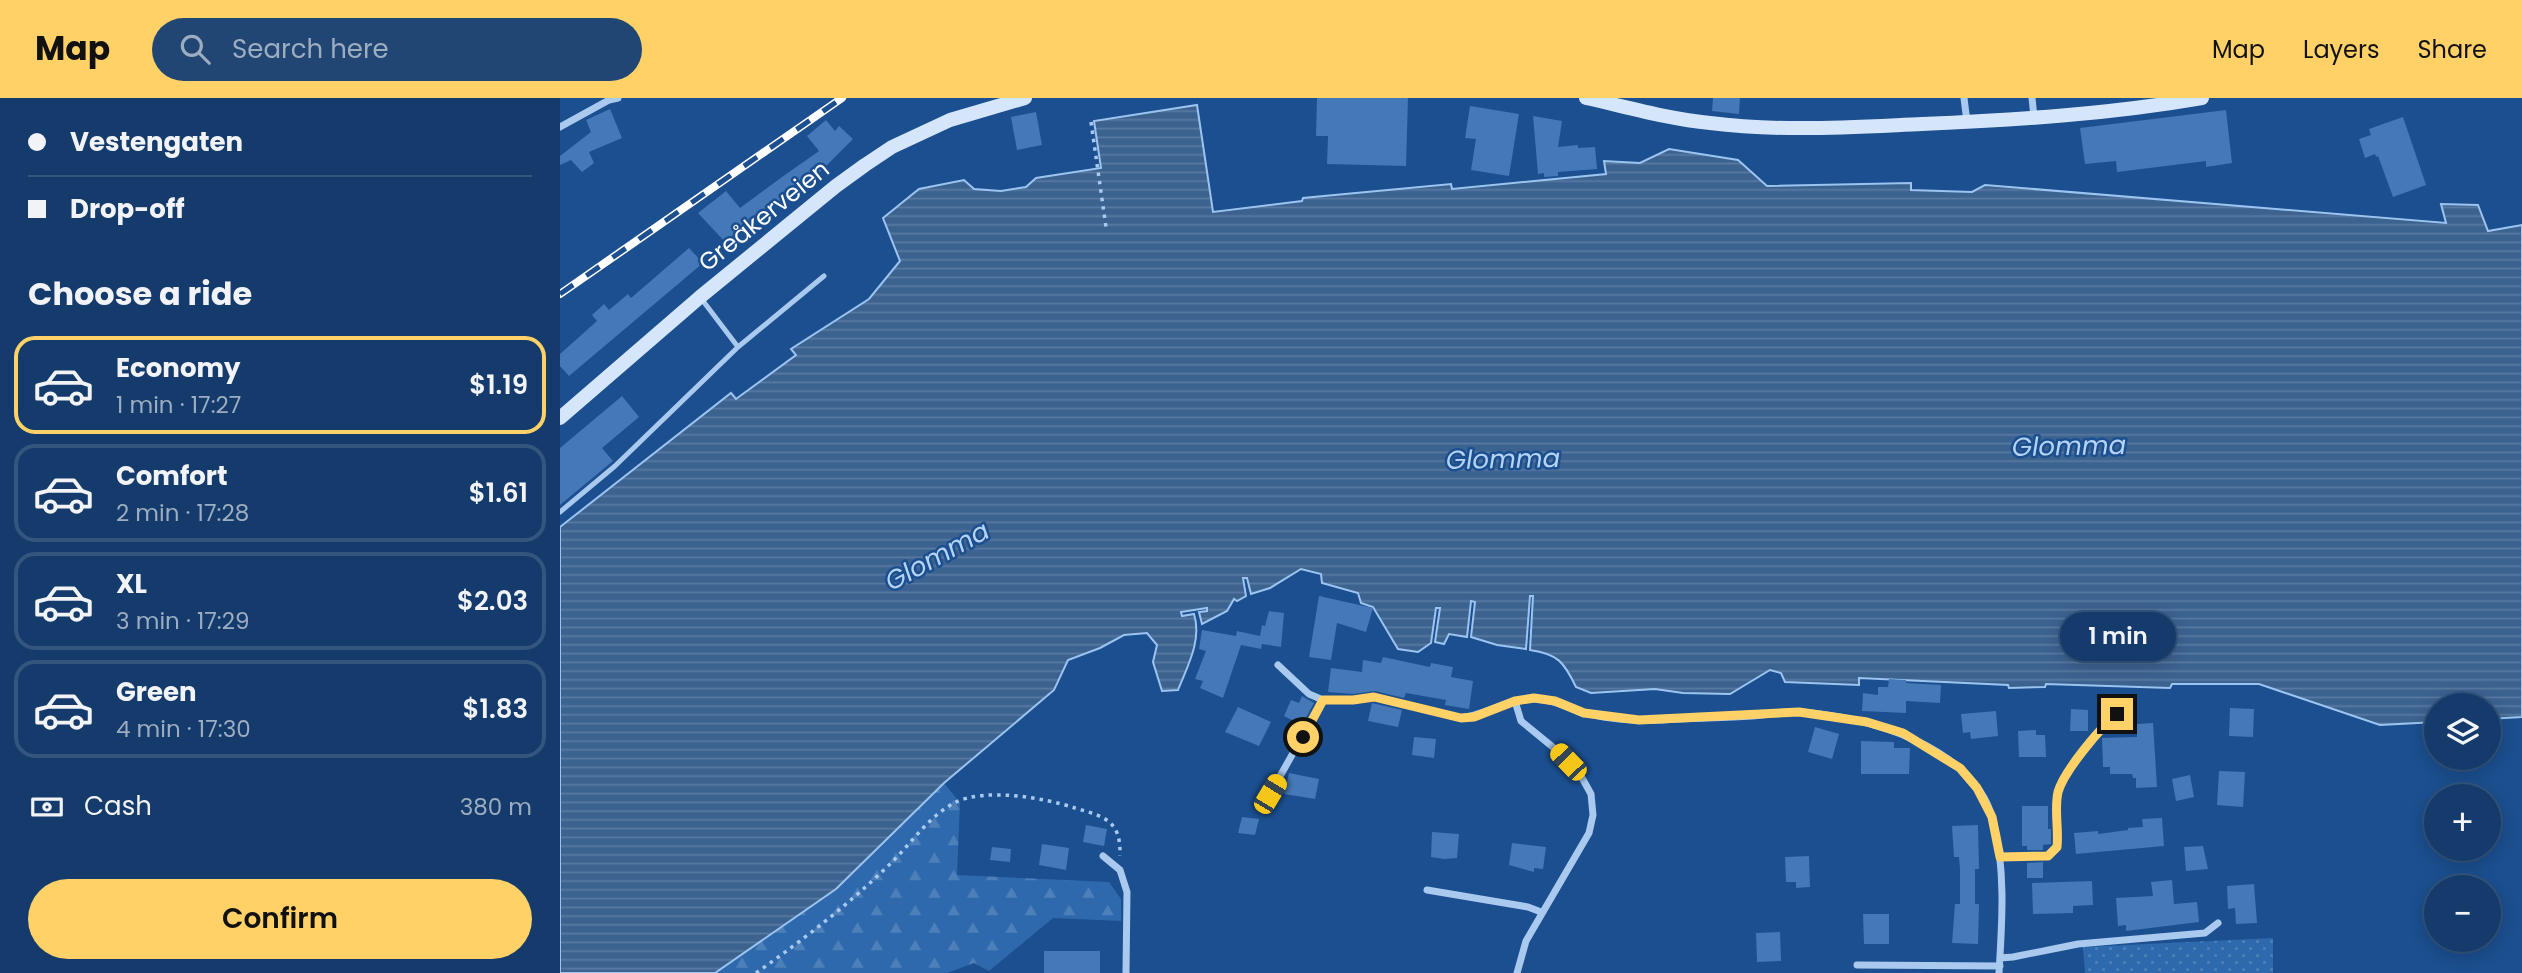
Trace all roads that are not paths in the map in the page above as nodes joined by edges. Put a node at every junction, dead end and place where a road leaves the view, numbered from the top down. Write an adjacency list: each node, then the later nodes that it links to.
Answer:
1 (618, 98): 9 (street)
2 (1026, 98): 11 (main road, Greåkerveien)
3 (1586, 98): 8 (main road)
4 (1964, 98): 8 (street)
5 (2032, 98): 7 (street)
6 (2202, 98): 7 (main road)
7 (2034, 117): 8 (main road)
8 (1967, 122)
9 (560, 127)
10 (824, 276): 12 (lane)
11 (701, 298): 12 (lane); 13 (main road, Greåkerveien)
12 (738, 347): 14 (lane)
13 (560, 418)
14 (560, 512)
15 (1278, 665): 16 (street)
16 (1323, 700): 17 (street); 19 (street)
17 (1515, 701): 21 (street); 23 (street)
18 (2117, 714): 21 (street)
19 (1270, 794)
20 (1103, 856): 27 (street)
21 (2000, 857): 26 (street)
22 (1427, 890): 23 (street)
23 (1541, 912): 28 (street)
24 (2218, 923): 26 (street)
25 (1857, 965): 26 (street)
26 (2000, 966)
27 (1126, 973)
28 (1517, 973)

